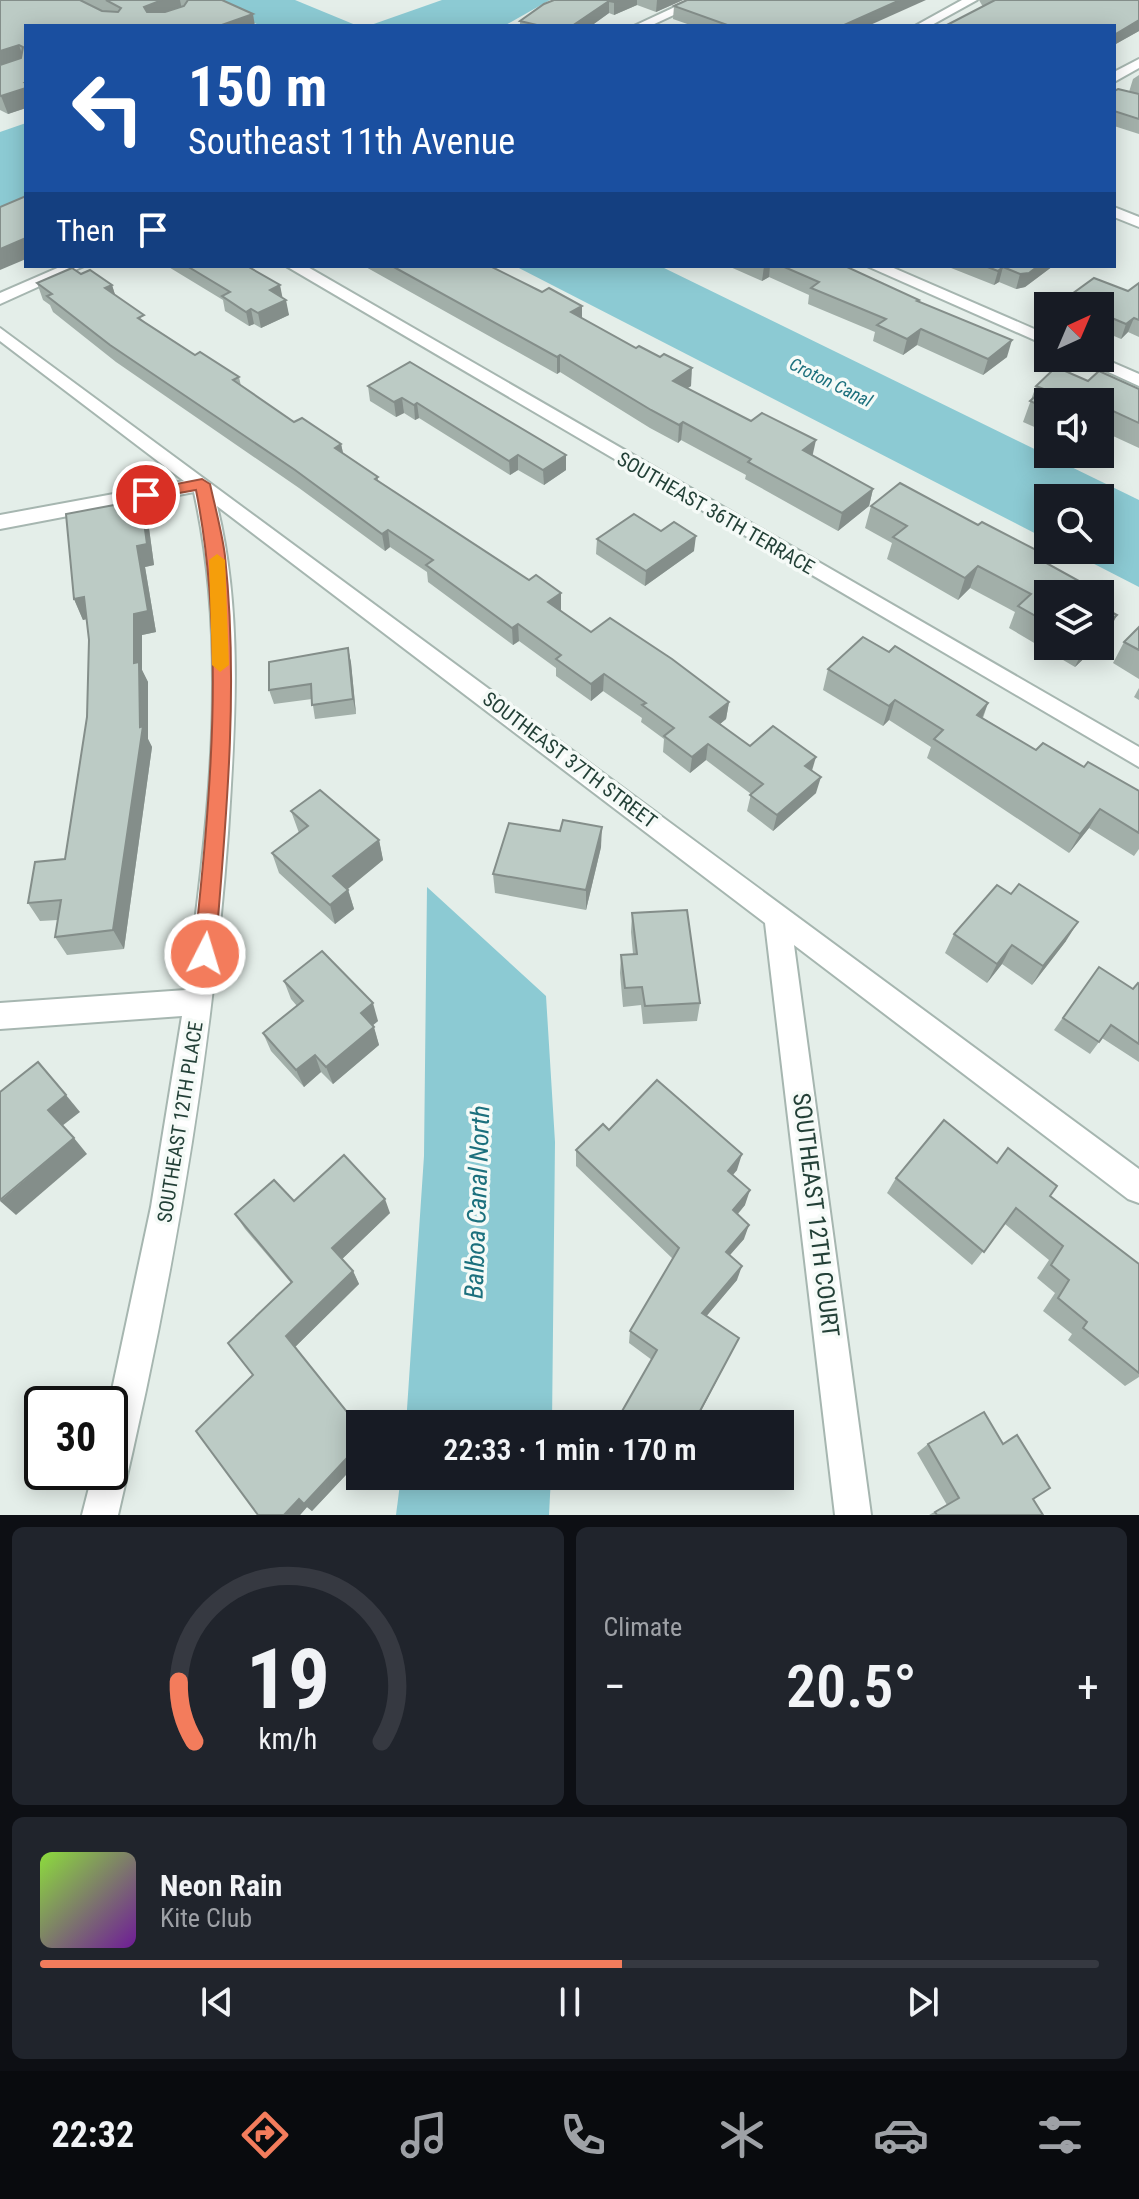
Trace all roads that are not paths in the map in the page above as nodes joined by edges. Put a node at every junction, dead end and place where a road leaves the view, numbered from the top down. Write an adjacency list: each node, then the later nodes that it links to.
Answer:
1 (700, 0): 3 (street)
2 (971, 0): 4 (street)
3 (645, 24)
4 (925, 24)
5 (1139, 63): 6 (street)
6 (1116, 77)
7 (1116, 213): 8 (street)
8 (1139, 222)
9 (71, 268): 12 (street)
10 (297, 268): 19 (street, SOUTHEAST 36TH TERRACE)
11 (880, 268): 14 (street)
12 (0, 299)
13 (0, 333): 17 (street, SOUTHEAST 37TH STREET)
14 (1034, 335)
15 (1114, 370): 16 (street)
16 (1139, 381)
17 (202, 484): 18 (street); 20 (street, SOUTHEAST 37TH STREET); 21 (street, SOUTHEAST 12TH PLACE)
18 (0, 522)
19 (1139, 758)
20 (777, 915): 23 (street, SOUTHEAST 37TH STREET); 25 (street, SOUTHEAST 12TH COURT)
21 (198, 1002): 22 (street); 24 (street, SOUTHEAST 12TH PLACE)
22 (0, 1016)
23 (1139, 1188)
24 (100, 1515)
25 (853, 1515)

